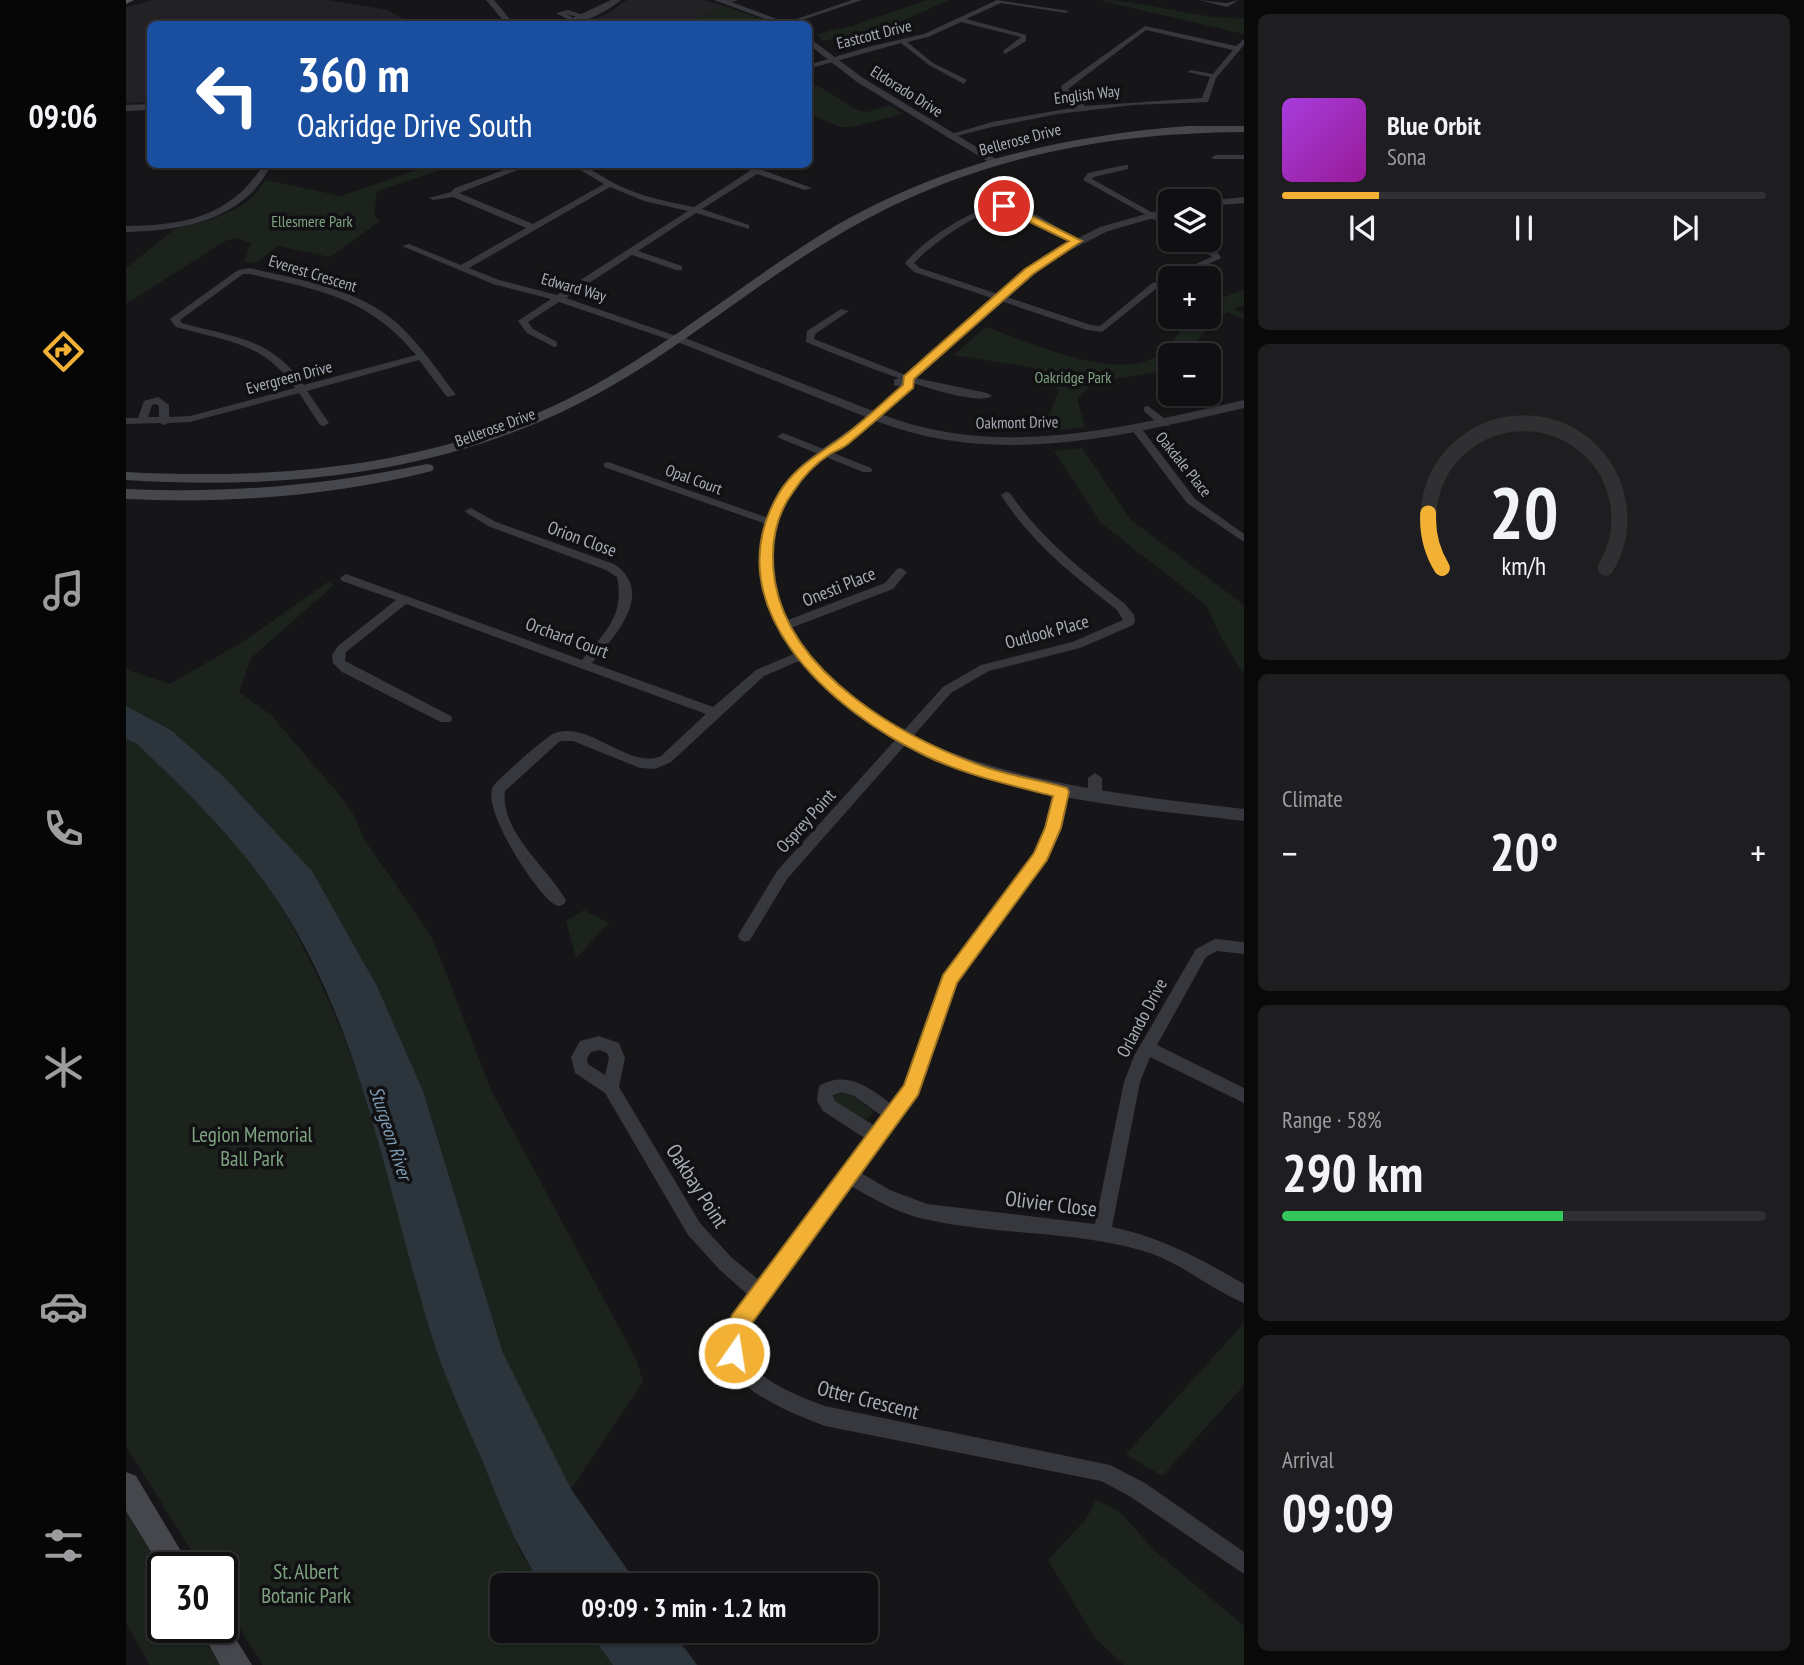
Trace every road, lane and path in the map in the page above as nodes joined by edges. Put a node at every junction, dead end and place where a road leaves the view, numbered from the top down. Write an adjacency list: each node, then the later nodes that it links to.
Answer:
1 (490, 0): 9 (street)
2 (617, 0): 10 (street)
3 (859, 0): 12 (street)
4 (1202, 0): 5 (street)
5 (1236, 0)
6 (727, 1): 11 (street)
7 (1066, 11): 8 (street, Eastcott Drive)
8 (961, 20): 15 (street, Eastcott Drive); 17 (street)
9 (508, 21)
10 (574, 21)
11 (777, 21)
12 (794, 21)
13 (812, 41): 18 (street, Eldorado Drive)
14 (1244, 41): 16 (street, English Way)
15 (903, 42): 18 (street, Eastcott Drive); 24 (street)
16 (1238, 49): 20 (street); 23 (street, English Way)
17 (1005, 52)
18 (834, 60): 19 (street, Eastcott Drive); 29 (street, Eldorado Drive)
19 (812, 66)
20 (1092, 66): 21 (street); 27 (street)
21 (1107, 69)
22 (1191, 72): 23 (street)
23 (1214, 76): 27 (street, English Way)
24 (964, 82)
25 (147, 107): 26 (street)
26 (126, 108)
27 (1083, 108): 29 (street, English Way)
28 (1244, 129): 32 (main road, Bellerose Drive)
29 (949, 136): 32 (street, Eldorado Drive)
30 (1216, 157): 31 (street)
31 (1244, 157)
32 (996, 162): 63 (main road, Bellerose Drive)
33 (1125, 167): 49 (street)
34 (265, 168): 46 (street)
35 (518, 168): 41 (street)
36 (581, 168): 39 (street)
37 (747, 168): 38 (street)
38 (756, 171): 40 (street); 47 (street)
39 (610, 184): 47 (street); 52 (street)
40 (808, 188)
41 (454, 194): 42 (street); 52 (street)
42 (432, 198)
43 (215, 199): 46 (street)
44 (1244, 200): 45 (street)
45 (1221, 202)
46 (232, 204): 53 (street)
47 (695, 211): 51 (street); 56 (street)
48 (1158, 212): 49 (street)
49 (1150, 214): 50 (street); 54 (street)
50 (1158, 219)
51 (746, 227)
52 (534, 228): 58 (street)
53 (126, 229)
54 (1077, 241): 61 (street); 61 (street)
55 (406, 246): 58 (street, Edward Way)
56 (633, 251): 59 (street); 60 (street)
57 (1214, 252): 61 (street)
58 (462, 268): 60 (street, Edward Way)
59 (679, 268)
60 (560, 298): 63 (street, Edward Way); 64 (street)
61 (1000, 298): 66 (street)
62 (844, 311): 66 (street)
63 (682, 341): 72 (street, Oakmont Drive); 83 (main road, Bellerose Drive); 84 (main road, Bellerose Drive)
64 (554, 344)
65 (421, 357): 67 (street, Evergreen Drive); 67 (street, Everest Crescent); 68 (street)
66 (908, 379): 69 (street); 72 (street)
67 (300, 390): 75 (street, Evergreen Drive); 76 (street)
68 (451, 395)
69 (987, 396)
70 (1244, 404): 77 (street, Oakmont Drive)
71 (1148, 410): 77 (street)
72 (869, 414): 78 (street, Oakmont Drive); 80 (street)
73 (126, 421): 74 (street, Evergreen Drive)
74 (141, 422): 75 (street, Evergreen Drive); 75 (street)
75 (164, 422)
76 (324, 423)
77 (1165, 424): 78 (street, Oakmont Drive)
78 (1137, 430): 88 (street, Oakdale Place)
79 (783, 436): 80 (street)
80 (824, 453): 82 (street); 87 (street)
81 (608, 465): 87 (street, Opal Court)
82 (867, 470)
83 (126, 477)
84 (126, 494)
85 (1006, 495): 97 (street, Outlook Place)
86 (471, 511): 94 (street, Orion Close)
87 (770, 522): 92 (street)
88 (1244, 539)
89 (901, 572): 92 (street, Onesti Place)
90 (346, 578): 91 (street, Orchard Court)
91 (405, 600): 94 (street, Orchard Court); 96 (street)
92 (784, 626): 93 (street)
93 (802, 655): 95 (street); 97 (street)
94 (584, 665): 95 (street, Orchard Court)
95 (715, 713): 102 (street)
96 (446, 719)
97 (904, 738): 99 (street); 103 (street, Osprey Point)
98 (1095, 778): 100 (street)
99 (1062, 792): 100 (street); 108 (street, Otter Crescent)
100 (1095, 797): 101 (street)
101 (1244, 815)
102 (559, 900)
103 (745, 936)
104 (1244, 948): 105 (street, Orlando Drive)
105 (1147, 1048): 107 (street); 111 (street, Orlando Drive)
106 (611, 1088): 112 (street, Oakbay Point)
107 (1244, 1096)
108 (894, 1115): 109 (street, Otter Crescent); 109 (street)
109 (877, 1137): 110 (street, Otter Crescent)
110 (849, 1175): 111 (street, Olivier Close); 112 (street, Otter Crescent)
111 (1102, 1233): 113 (street, Olivier Close)
112 (761, 1294): 116 (street, Otter Crescent)
113 (1244, 1294)
114 (126, 1486): 115 (main road)
115 (167, 1552)
116 (1244, 1564)
117 (223, 1643): 118 (main road)
118 (237, 1665)

